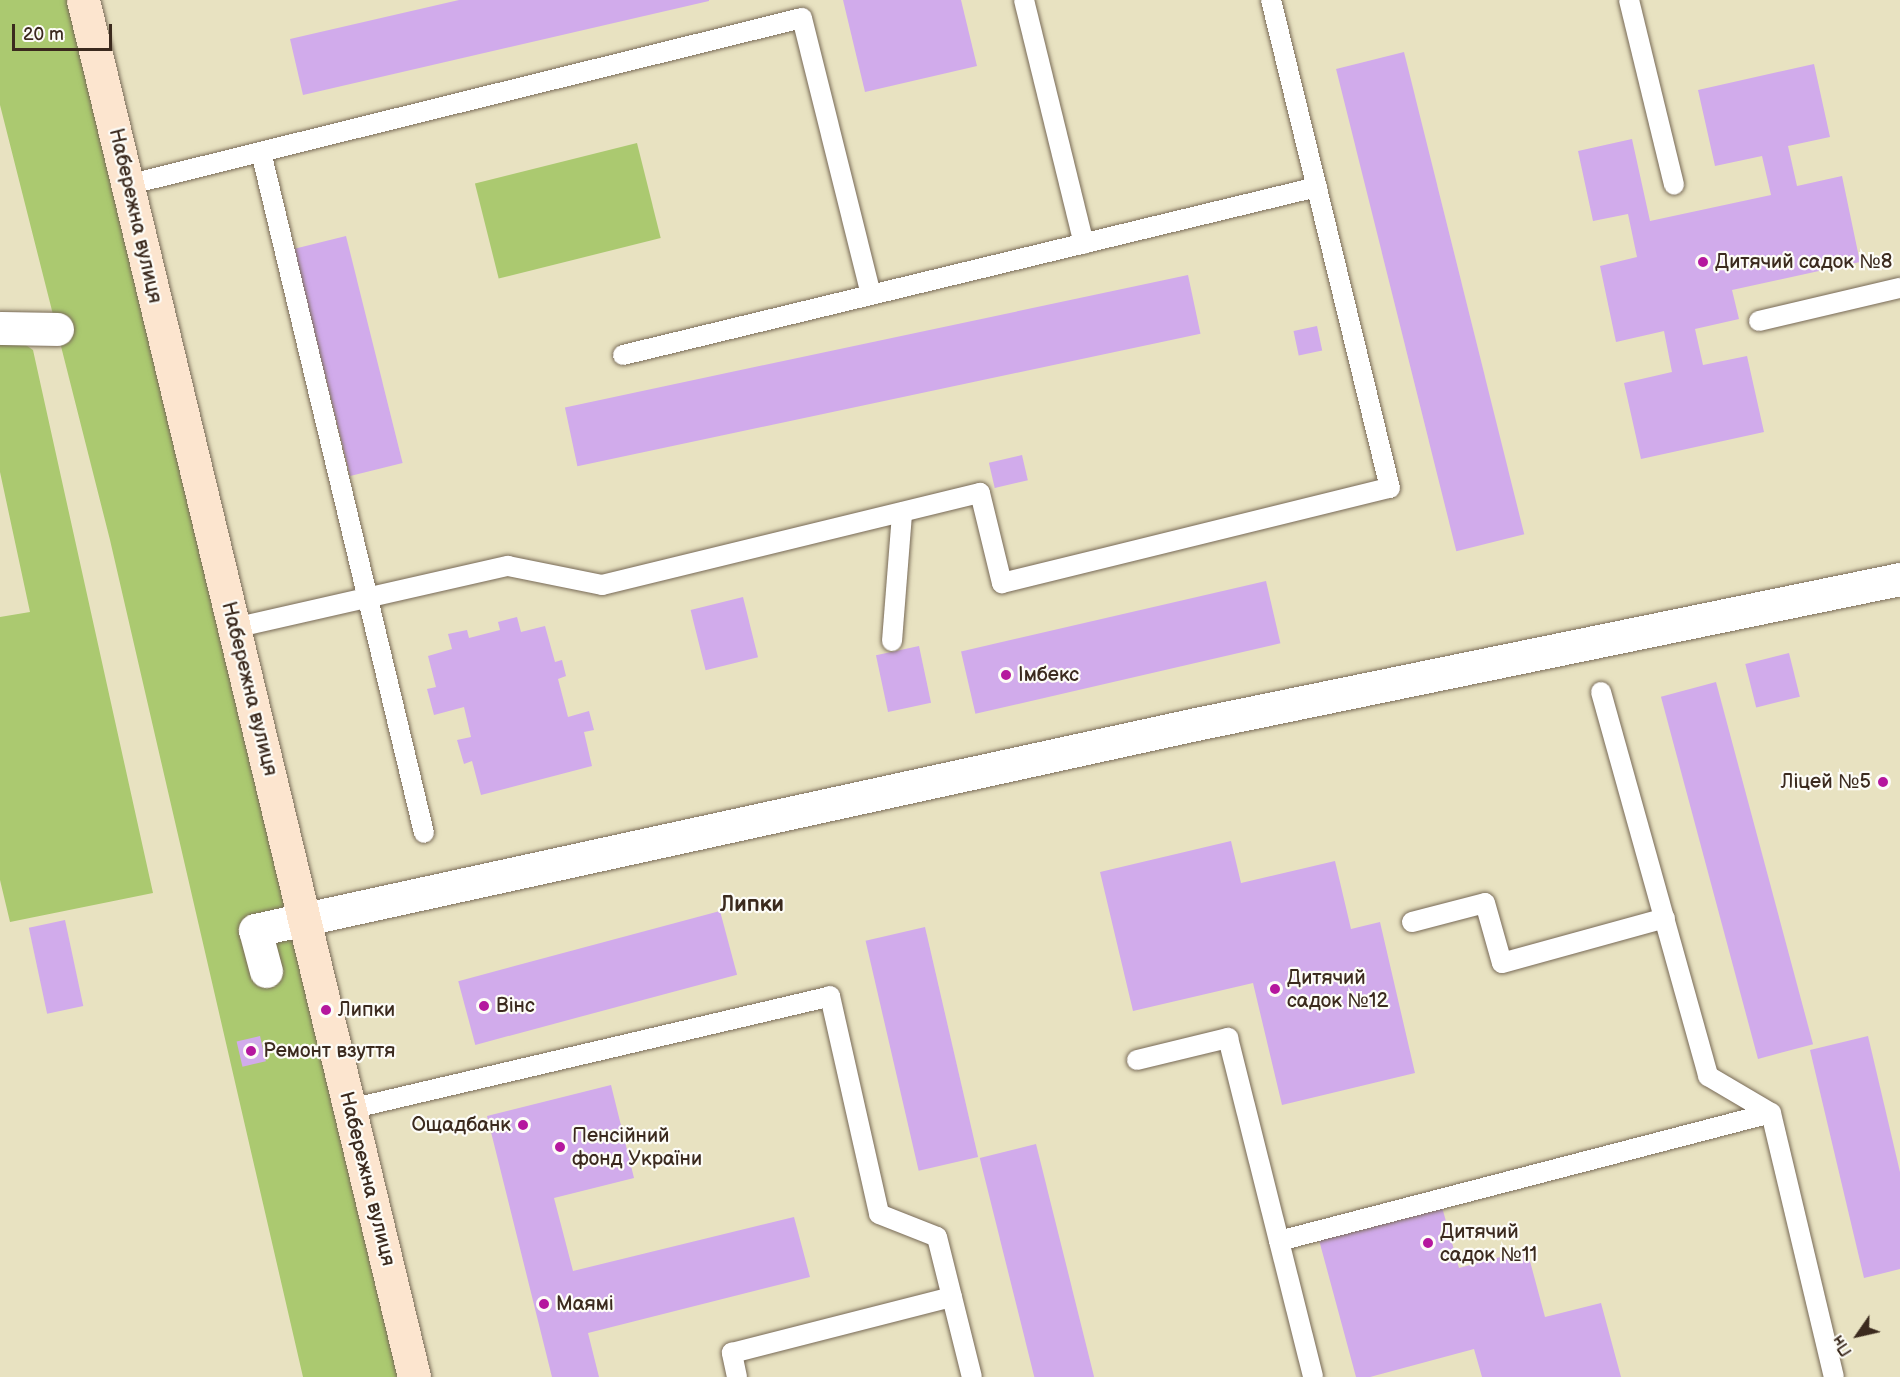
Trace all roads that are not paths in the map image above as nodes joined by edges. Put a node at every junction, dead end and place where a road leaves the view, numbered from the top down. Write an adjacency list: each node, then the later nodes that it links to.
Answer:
1 (83, 0): 6 (street, Набережна вулиця)
2 (1024, 0): 9 (lane)
3 (1270, 0): 8 (lane)
4 (1629, 0): 7 (lane)
5 (261, 152): 6 (lane); 11 (lane); 18 (lane)
6 (127, 185): 19 (street, Набережна вулиця)
7 (1674, 185)
8 (1317, 187): 9 (lane); 16 (lane)
9 (1084, 244): 11 (lane)
10 (1900, 288): 12 (lane)
11 (871, 295): 15 (lane)
12 (1759, 321)
13 (0, 328): 14 (street)
14 (57, 329)
15 (623, 355)
16 (902, 513): 18 (lane); 20 (lane)
17 (1900, 579): 23 (street)
18 (369, 597): 19 (lane); 22 (lane)
19 (234, 628): 23 (street, Набережна вулиця)
20 (892, 641)
21 (1601, 692): 24 (lane)
22 (424, 833)
23 (304, 918): 26 (street); 28 (street, Набережна вулиця)
24 (1665, 918): 25 (lane); 29 (lane)
25 (1412, 922)
26 (266, 971)
27 (1137, 1060): 30 (lane)
28 (350, 1109): 31 (lane); 32 (street, Набережна вулиця)
29 (1771, 1113): 30 (lane); 36 (lane)
30 (1279, 1241): 35 (lane)
31 (952, 1298): 33 (lane); 34 (lane)
32 (414, 1377)
33 (737, 1377)
34 (972, 1377)
35 (1313, 1377)
36 (1834, 1377)

